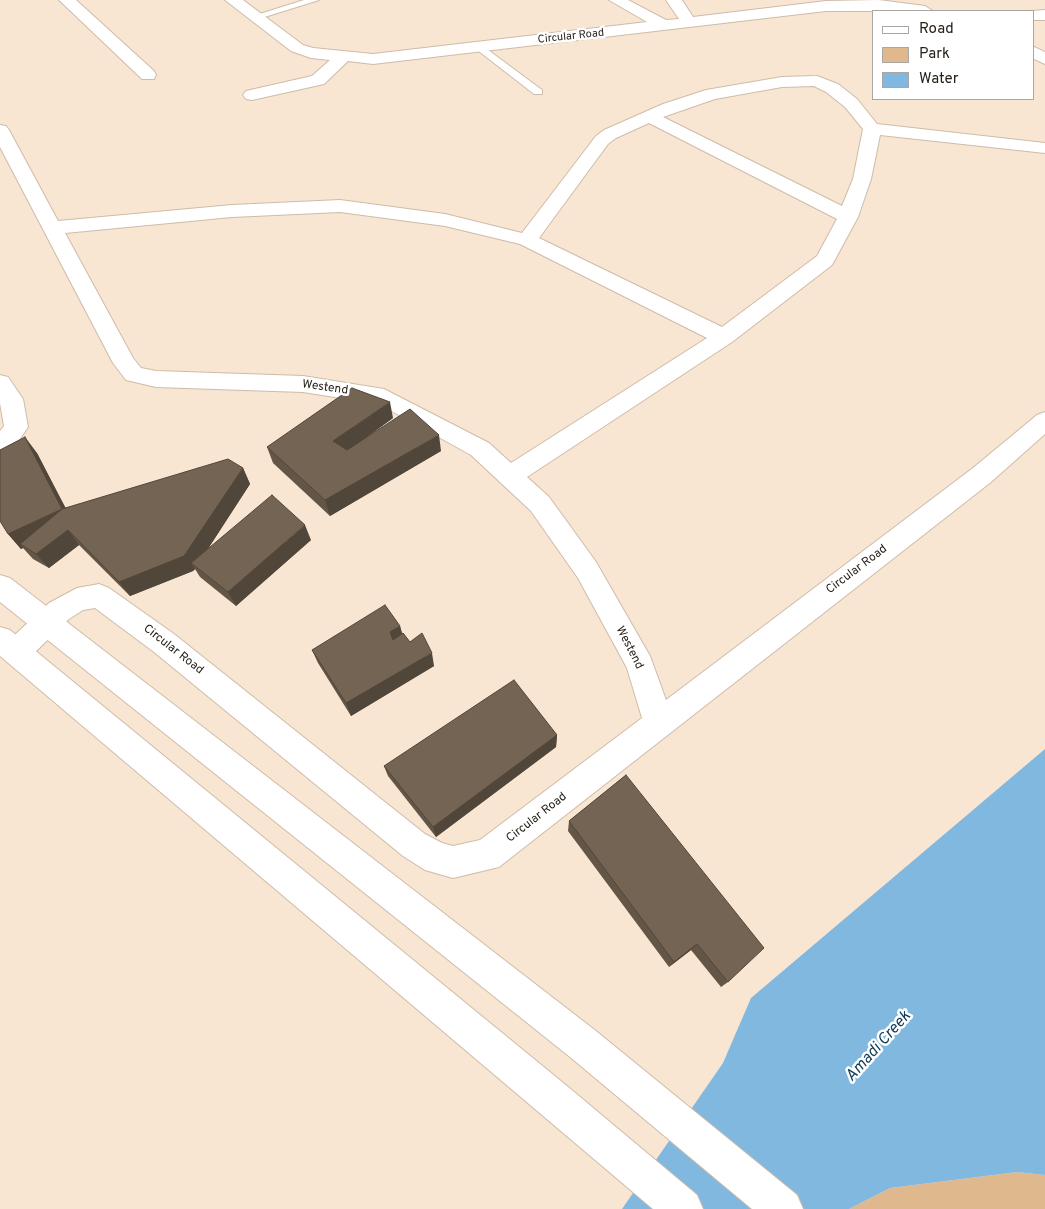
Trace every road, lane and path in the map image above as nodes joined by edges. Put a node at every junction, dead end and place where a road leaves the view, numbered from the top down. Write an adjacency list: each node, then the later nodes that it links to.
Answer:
1 (67, 0): 13 (street)
2 (233, 0): 8 (street, Circular Road)
3 (314, 0): 8 (lane)
4 (617, 0): 10 (street)
5 (674, 0): 9 (street)
6 (824, 3): 7 (street, Circular Road); 9 (street, Circular Road)
7 (917, 10)
8 (255, 17): 12 (street, Circular Road)
9 (690, 23): 10 (street, Circular Road)
10 (664, 26): 11 (street, Circular Road)
11 (480, 47): 12 (street, Circular Road); 14 (lane)
12 (343, 57): 15 (street)
13 (148, 75)
14 (538, 92)
15 (252, 95)
16 (650, 117): 17 (street); 20 (street); 22 (street)
17 (872, 129): 19 (street); 20 (street)
18 (0, 130): 21 (street, Westend)
19 (1045, 148)
20 (848, 217): 23 (street)
21 (52, 228): 22 (street); 27 (street, Westend)
22 (527, 240): 23 (street)
23 (724, 336): 27 (street)
24 (0, 383): 26 (street)
25 (1045, 421): 31 (street, Circular Road)
26 (0, 449)
27 (510, 476): 31 (street, Westend)
28 (0, 586): 29 (street)
29 (46, 624): 30 (street, Circular Road); 31 (street, Circular Road); 33 (street)
30 (8, 646): 32 (street)
31 (658, 722)
32 (683, 1209)
33 (783, 1209)

